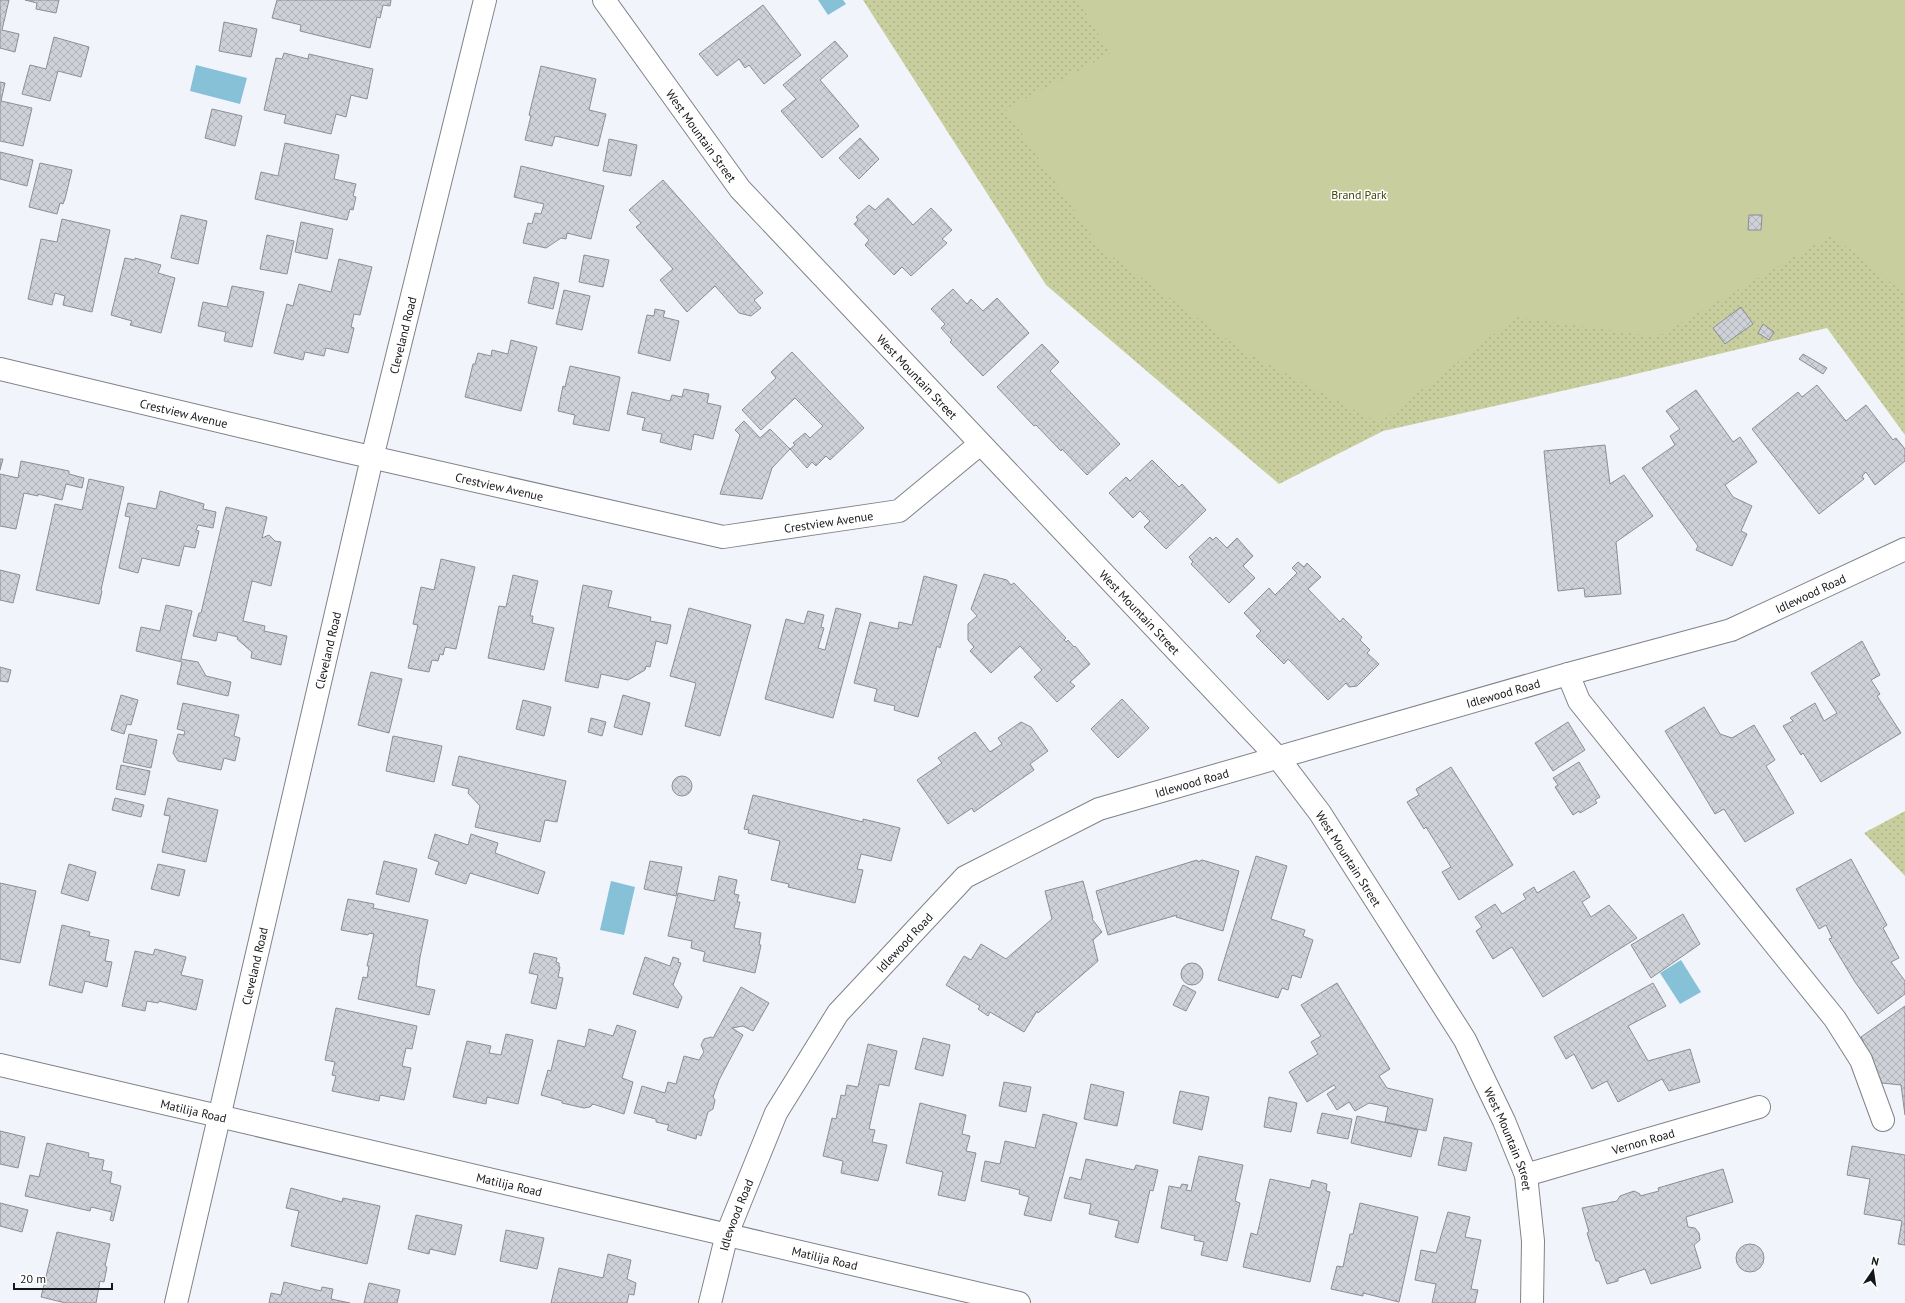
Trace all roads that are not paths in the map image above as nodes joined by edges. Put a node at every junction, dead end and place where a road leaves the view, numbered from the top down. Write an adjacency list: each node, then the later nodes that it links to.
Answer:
1 (485, 0): 5 (street, Cleveland Road)
2 (604, 0): 4 (street, West Mountain Street)
3 (0, 369): 5 (street, Crestview Avenue)
4 (980, 444): 5 (street, Crestview Avenue); 8 (street, West Mountain Street)
5 (372, 458): 11 (street, Cleveland Road)
6 (1905, 549): 7 (street, Idlewood Road)
7 (1568, 674): 8 (street, Idlewood Road); 12 (street)
8 (1279, 759): 13 (street, West Mountain Street); 14 (street, Idlewood Road)
9 (0, 1065): 11 (street, Matilija Road)
10 (1759, 1107): 13 (street, Vernon Road)
11 (220, 1116): 14 (street, Matilija Road); 15 (street, Cleveland Road)
12 (1883, 1120)
13 (1526, 1175): 18 (street, West Mountain Street)
14 (727, 1234): 16 (street, Idlewood Road); 17 (street, Matilija Road)
15 (176, 1303)
16 (710, 1303)
17 (1019, 1303)
18 (1532, 1303)

